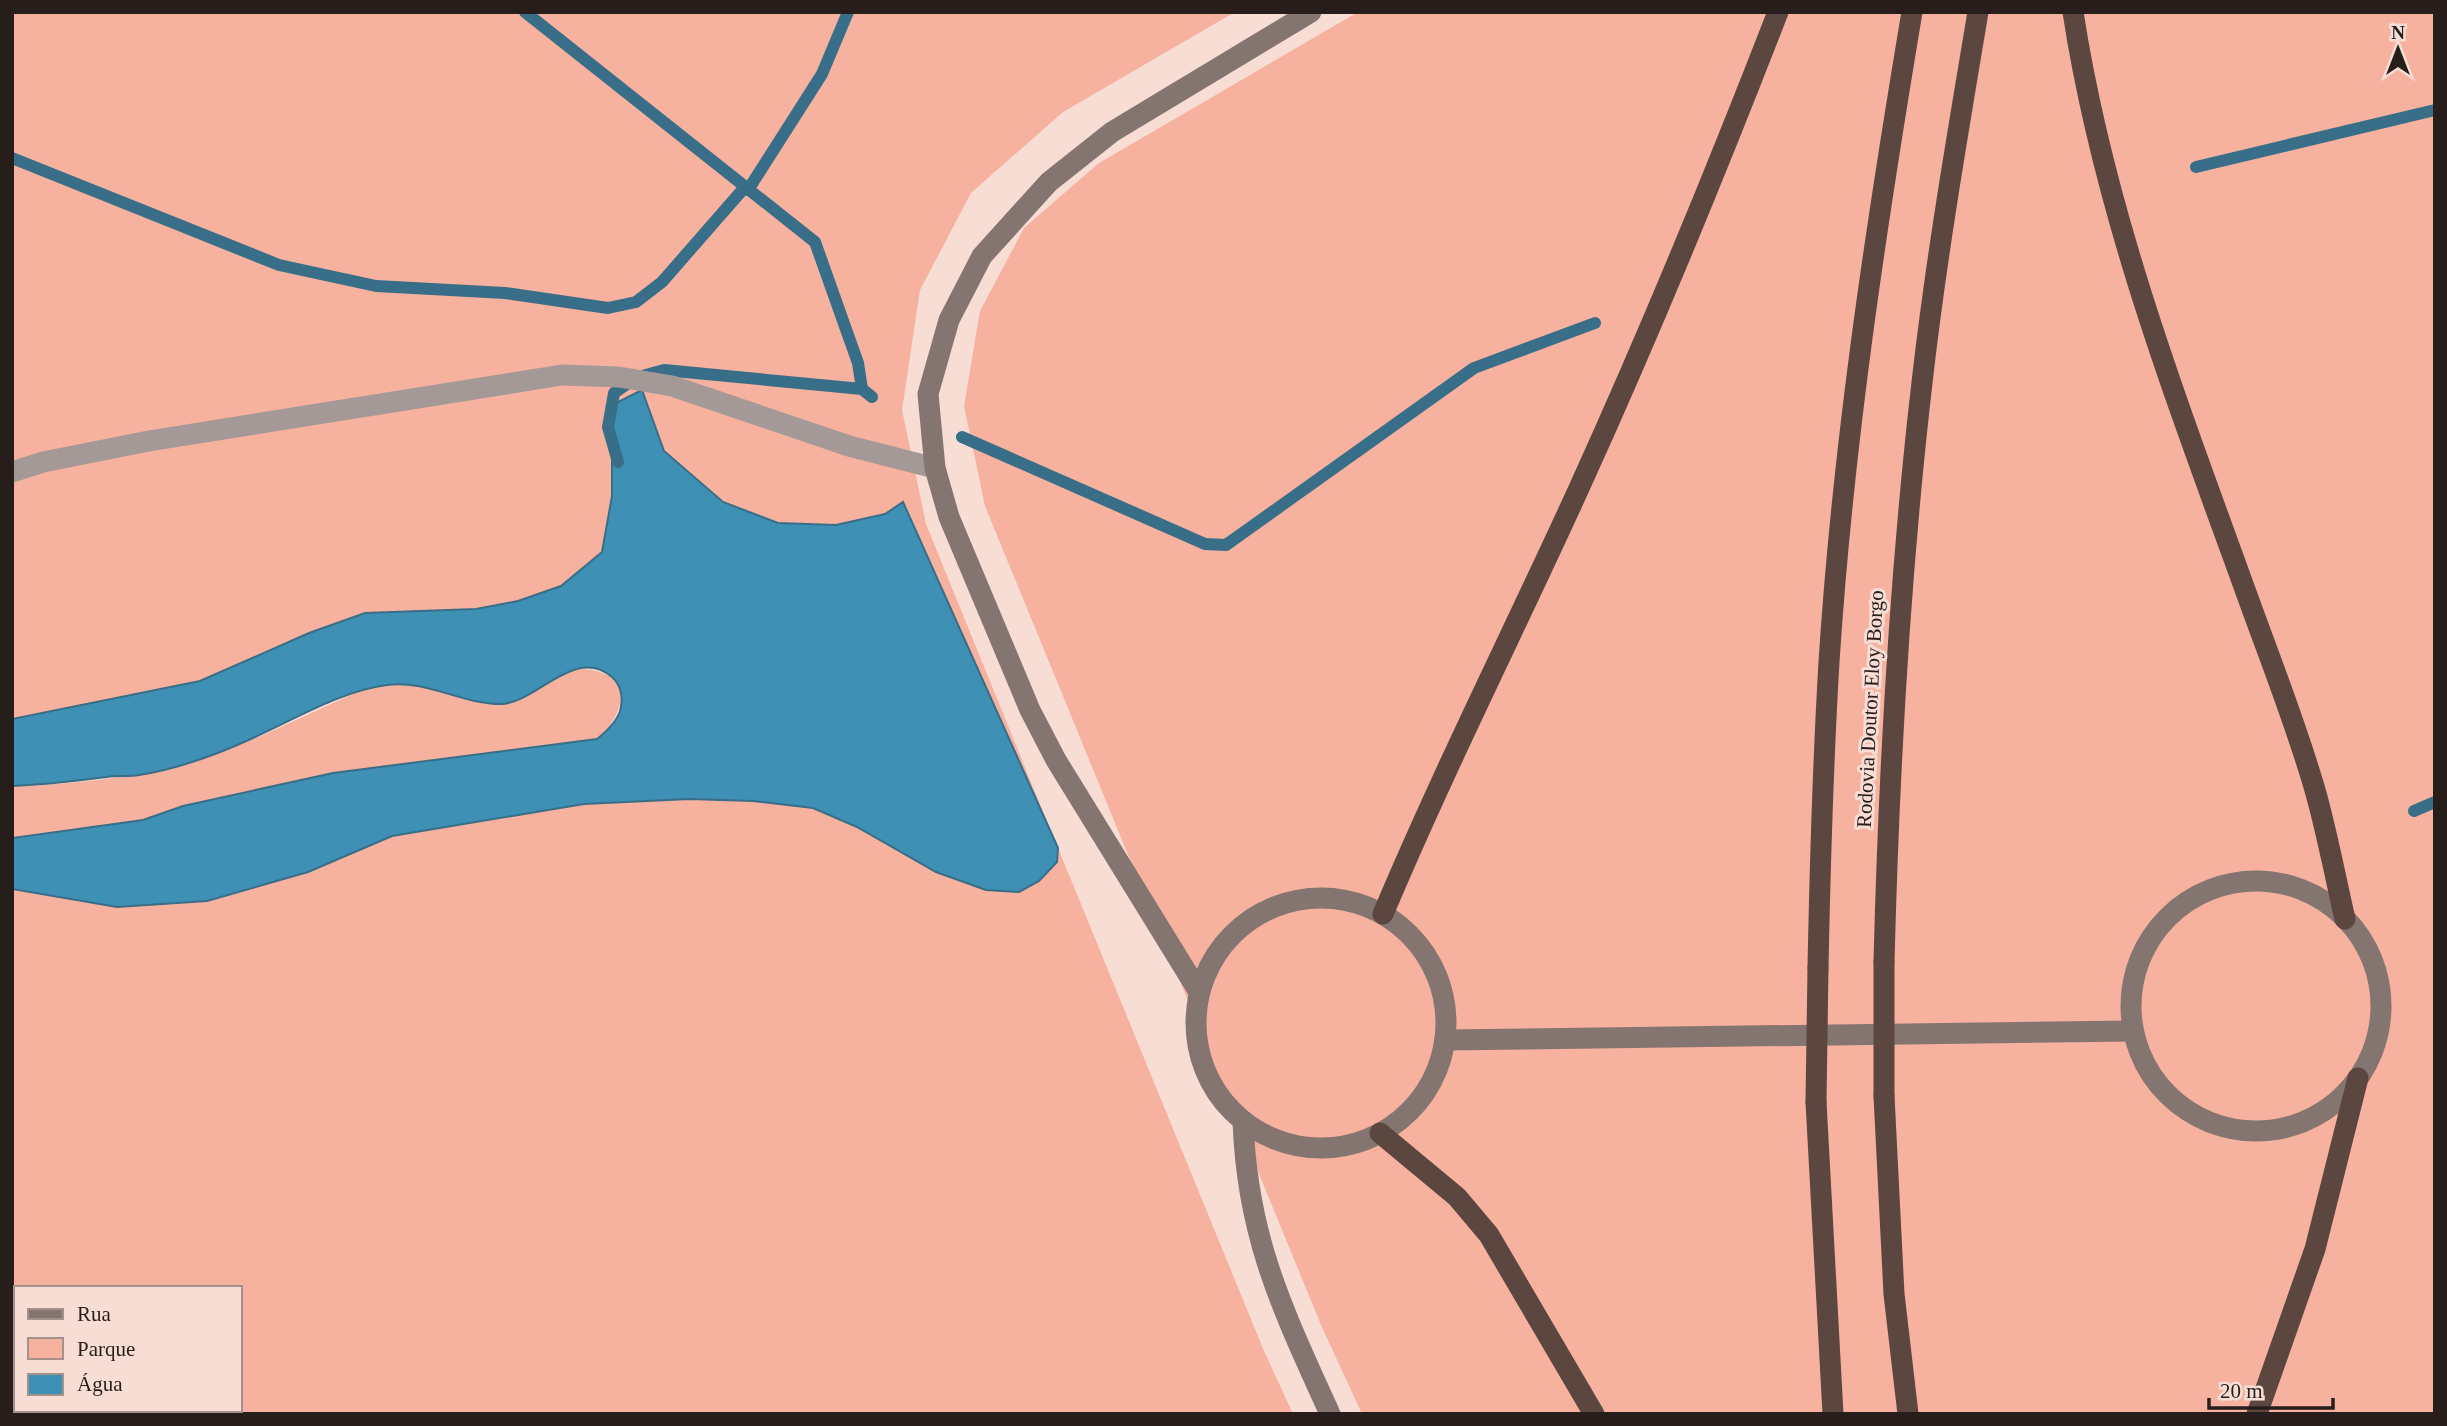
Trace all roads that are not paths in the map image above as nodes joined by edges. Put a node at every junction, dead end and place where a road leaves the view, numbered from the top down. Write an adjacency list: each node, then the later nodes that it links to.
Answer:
1 (1311, 12): 6 (street)
2 (1778, 12): 8 (highway)
3 (1912, 12): 18 (highway, Rodovia Doutor Eloy Borgo, bridge)
4 (1978, 12): 19 (highway, Rodovia Doutor Eloy Borgo, bridge)
5 (2073, 12): 9 (highway)
6 (935, 468): 7 (lane); 10 (street)
7 (12, 472)
8 (1383, 914): 10 (street); 12 (street)
9 (2345, 919): 11 (street); 13 (street)
10 (1199, 992): 14 (street)
11 (2132, 1031): 12 (street); 13 (street)
12 (1446, 1040): 15 (street)
13 (2358, 1078): 20 (highway)
14 (1243, 1121): 15 (street); 16 (street)
15 (1380, 1133): 17 (highway)
16 (1330, 1414)
17 (1594, 1414)
18 (1833, 1414)
19 (1908, 1414)
20 (2258, 1414)

